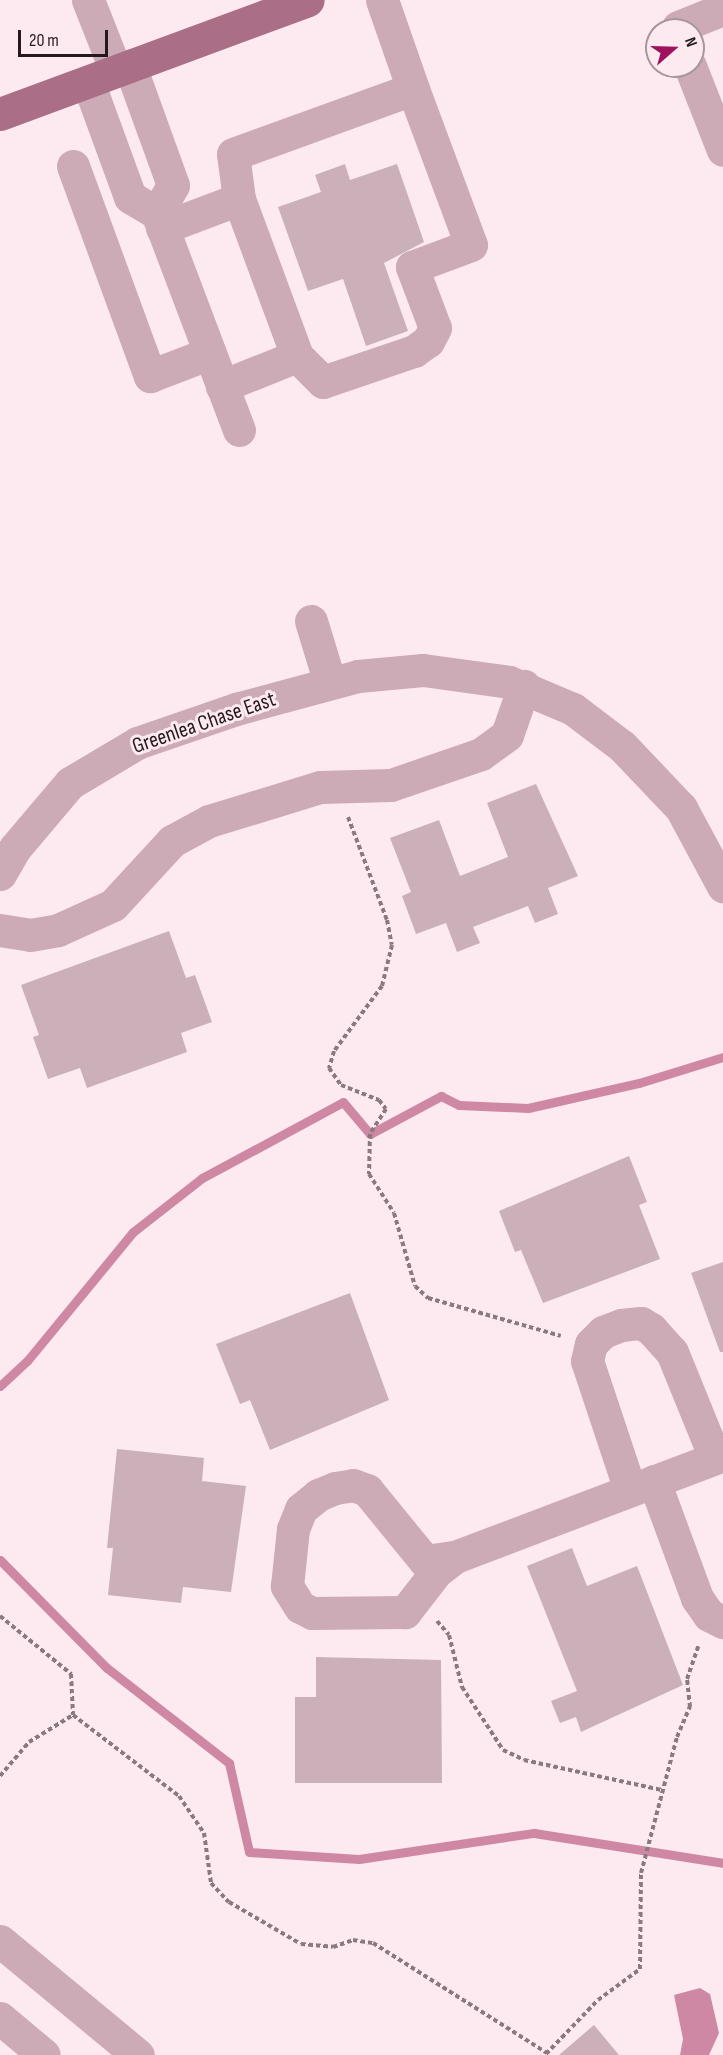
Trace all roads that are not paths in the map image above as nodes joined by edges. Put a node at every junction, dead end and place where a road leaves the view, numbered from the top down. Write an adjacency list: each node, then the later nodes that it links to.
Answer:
1 (88, 0): 6 (street)
2 (308, 0): 6 (main road)
3 (382, 0): 8 (street)
4 (723, 9): 5 (street)
5 (681, 18)
6 (111, 73): 9 (main road); 13 (street); 13 (street)
7 (695, 78): 10 (street)
8 (413, 89): 12 (street); 15 (street)
9 (0, 114)
10 (723, 150)
11 (73, 166): 14 (street)
12 (239, 199): 13 (street); 15 (street)
13 (159, 220): 14 (street)
14 (210, 353): 16 (street)
15 (297, 356): 16 (street)
16 (222, 386): 17 (street)
17 (239, 430)
18 (311, 621): 19 (street)
19 (330, 683): 20 (street, Greenlea Chase East); 21 (street, Greenlea Chase East)
20 (524, 687): 22 (street, Greenlea Chase East); 23 (street)
21 (0, 874)
22 (723, 886)
23 (0, 930)
24 (719, 1456): 25 (street); 25 (street)
25 (642, 1485): 26 (street); 27 (street)
26 (455, 1557): 26 (street)
27 (716, 1619)
28 (0, 1941): 31 (street)
29 (0, 2018): 30 (street)
30 (44, 2055)
31 (138, 2055)

